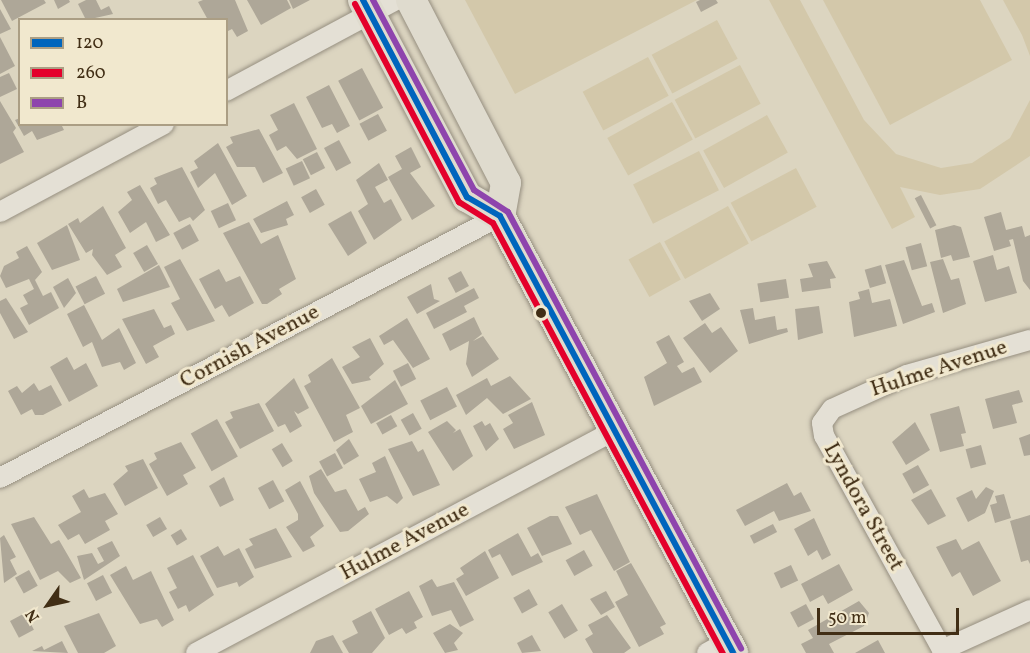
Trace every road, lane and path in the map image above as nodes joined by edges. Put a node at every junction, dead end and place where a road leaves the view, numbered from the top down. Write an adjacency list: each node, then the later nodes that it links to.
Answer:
1 (411, 0): 6 (main road)
2 (377, 5): 3 (street); 6 (main road)
3 (228, 90)
4 (160, 126): 5 (street)
5 (0, 212)
6 (500, 216): 9 (main road); 10 (street, Cornish Avenue)
7 (1030, 340): 8 (street, Hulme Avenue)
8 (822, 423): 13 (street, Lyndora Street)
9 (614, 431): 12 (main road); 14 (street, Hulme Avenue)
10 (0, 478)
11 (1030, 610): 13 (street)
12 (723, 649)
13 (943, 652)
14 (196, 653)

